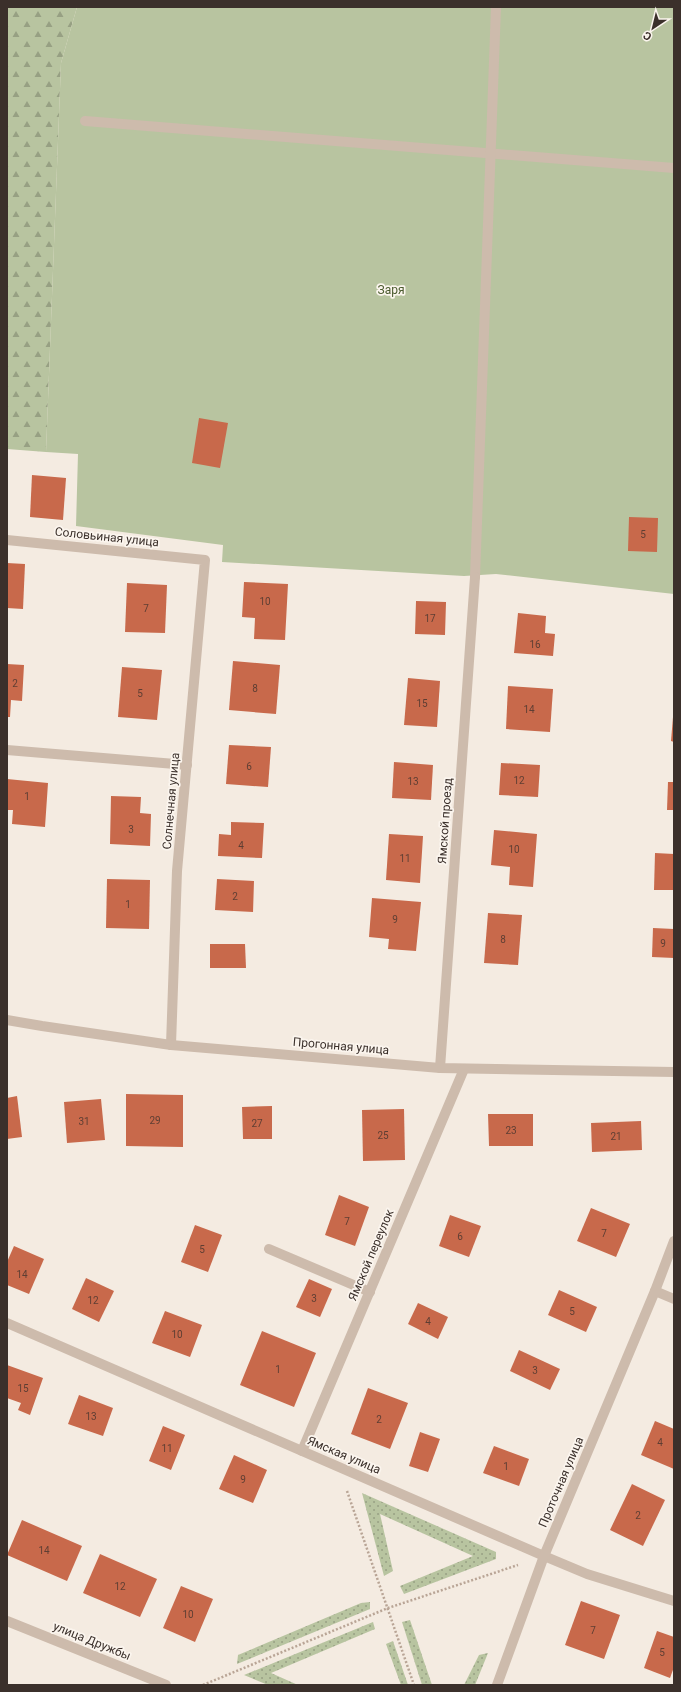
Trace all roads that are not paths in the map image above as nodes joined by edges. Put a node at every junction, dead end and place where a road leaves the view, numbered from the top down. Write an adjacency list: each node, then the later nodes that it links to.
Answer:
1 (496, 7): 3 (street, Ямской проезд)
2 (85, 121): 3 (street)
3 (491, 154): 4 (street); 11 (street, Ямской проезд)
4 (674, 168)
5 (7, 540): 6 (street, Соловьиная улица)
6 (205, 560): 8 (street, Солнечная улица)
7 (7, 750): 8 (street)
8 (187, 764): 10 (street, Солнечная улица)
9 (7, 1020): 10 (street, Прогонная улица)
10 (171, 1045): 11 (street, Прогонная улица)
11 (440, 1068): 12 (street, Прогонная улица)
12 (464, 1069): 13 (street, Прогонная улица); 17 (street, Ямской переулок)
13 (674, 1072)
14 (674, 1242): 16 (street, Проточная улица)
15 (269, 1249): 17 (street)
16 (655, 1291): 18 (street); 21 (street, Проточная улица)
17 (370, 1292): 20 (street, Ямской переулок)
18 (674, 1299)
19 (7, 1323): 20 (street, Ямская улица)
20 (302, 1451): 21 (street, Ямская улица)
21 (544, 1556): 22 (street, Ямская улица); 25 (street, Проточная улица)
22 (674, 1601)
23 (7, 1621): 24 (street, улица Дружбы)
24 (166, 1685)
25 (497, 1685)

